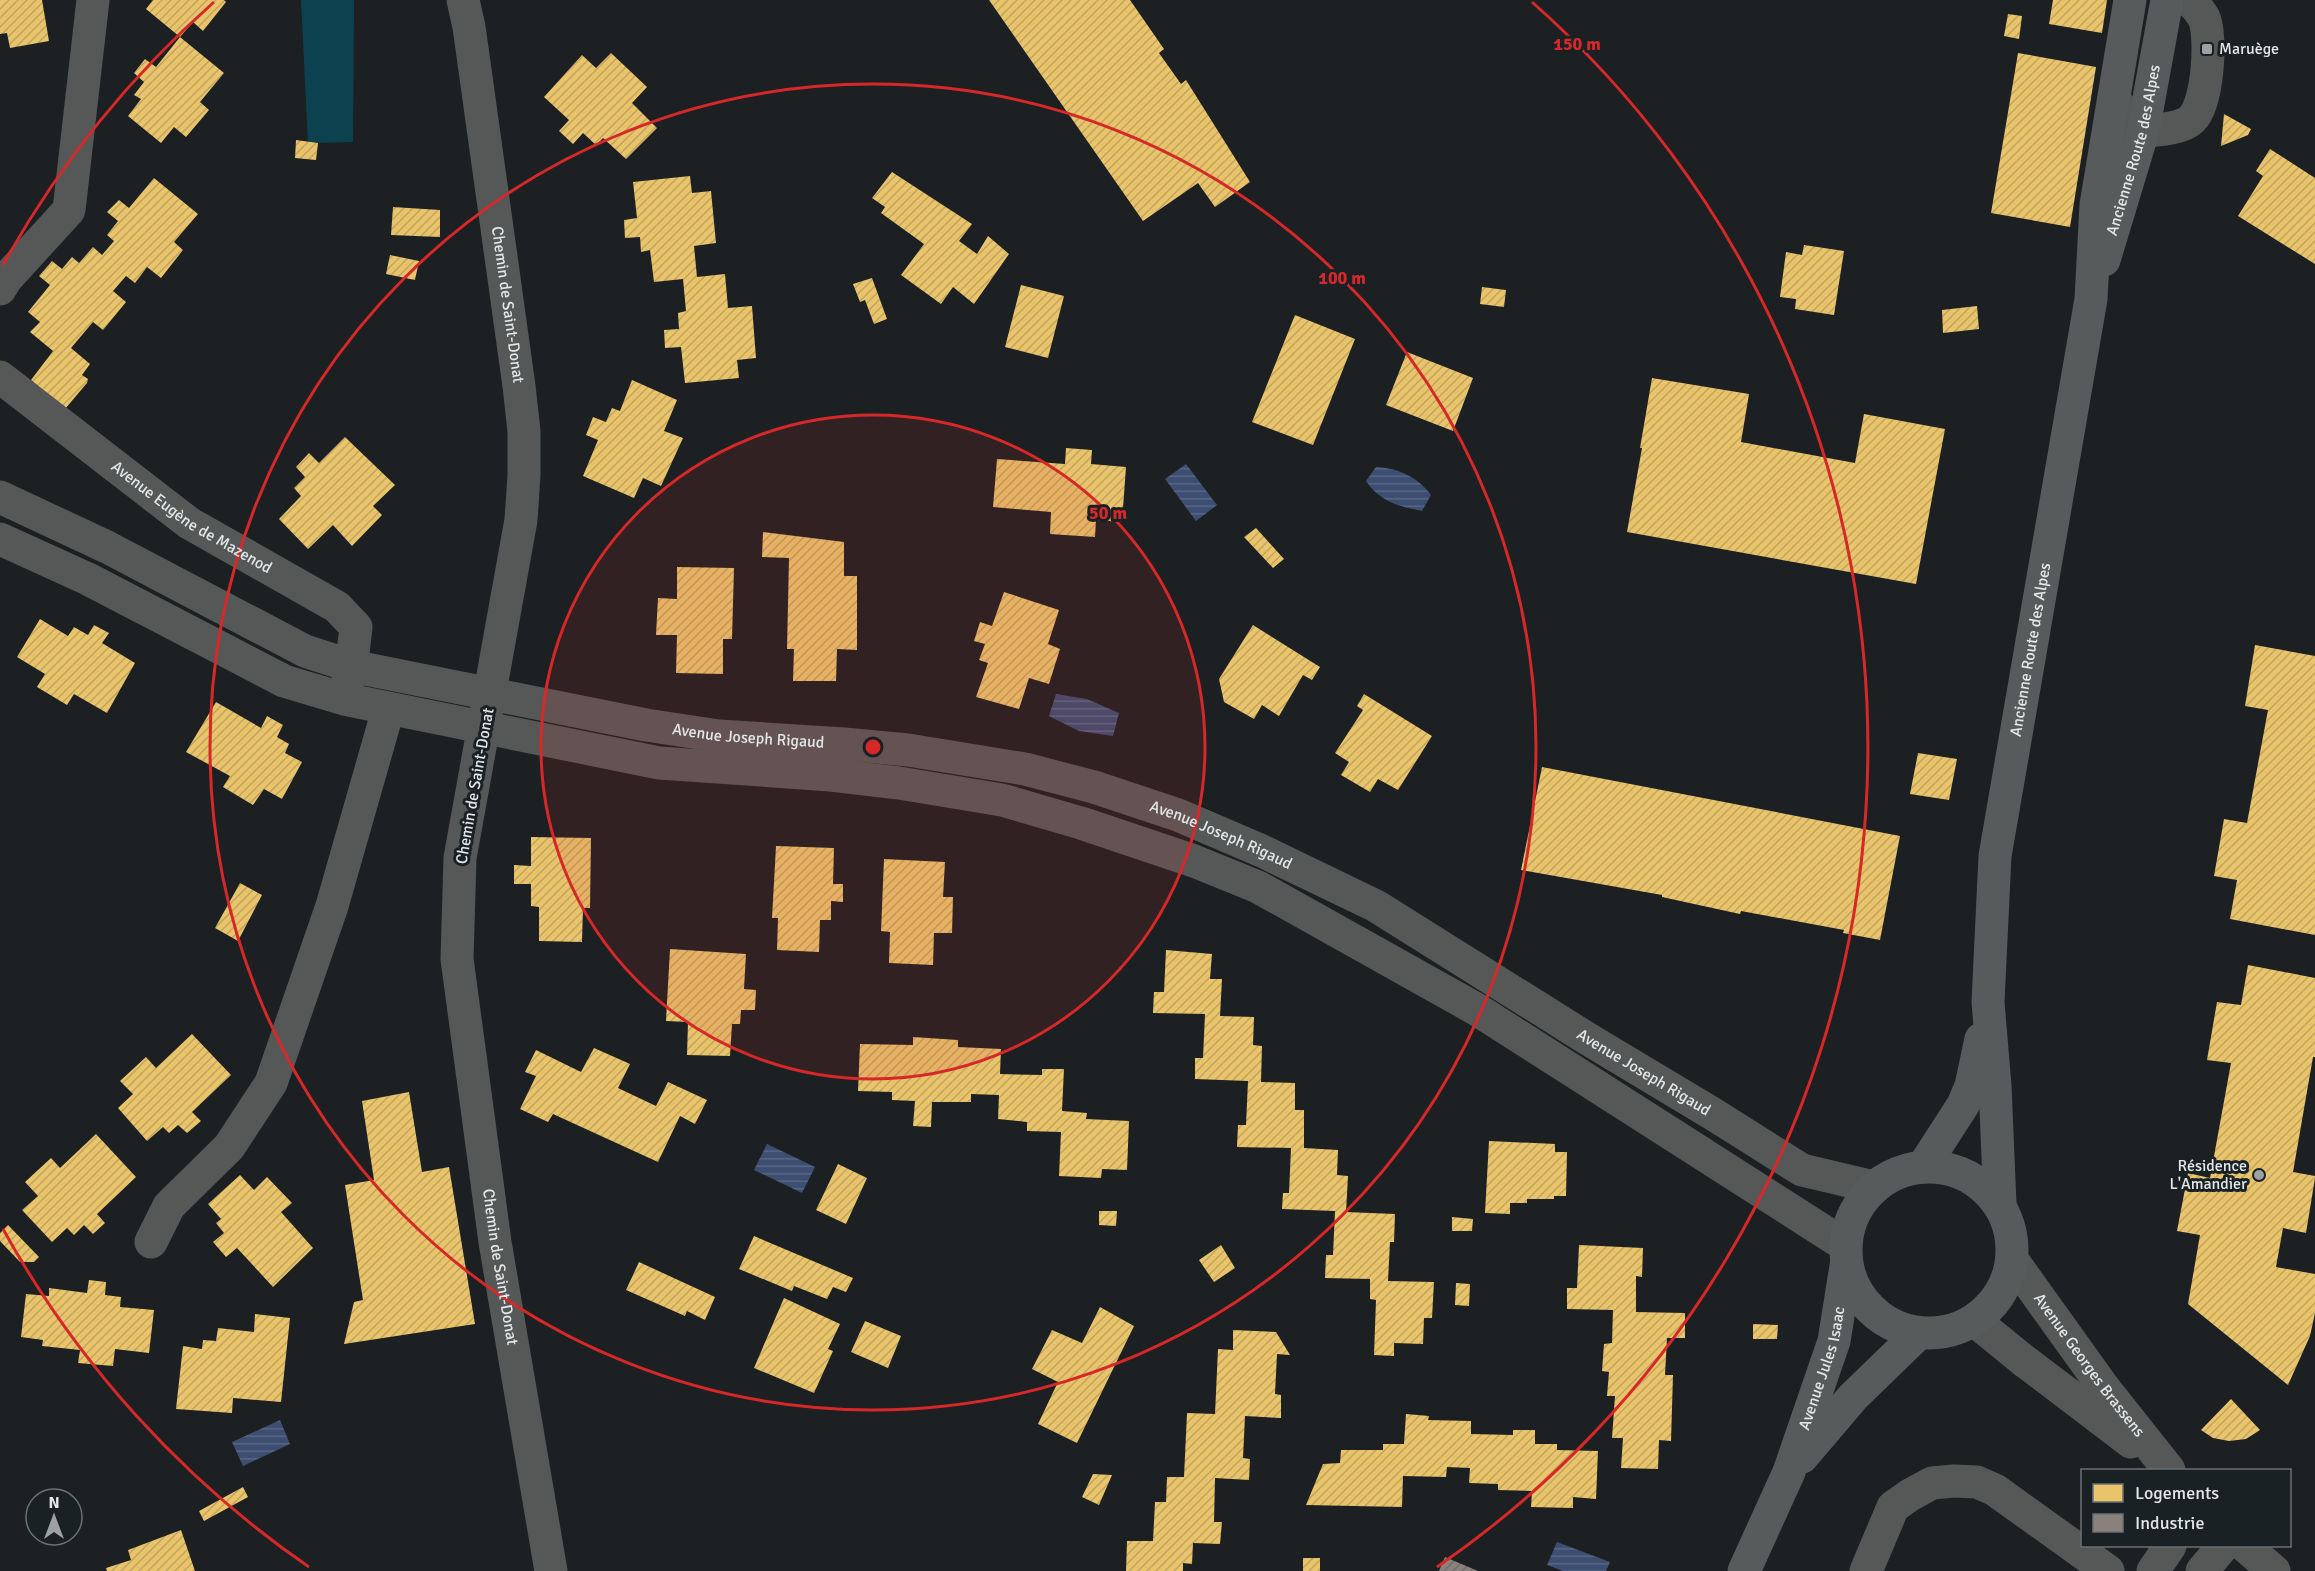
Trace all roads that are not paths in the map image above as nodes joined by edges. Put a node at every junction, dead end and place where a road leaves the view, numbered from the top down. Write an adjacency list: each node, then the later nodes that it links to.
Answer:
1 (93, 0): 7 (street)
2 (463, 0): 13 (street, Chemin de Saint-Donat)
3 (2189, 2): 6 (main road, Ancienne Route des Alpes); 6 (street)
4 (2138, 4): 5 (main road, Ancienne Route des Alpes)
5 (2114, 100): 6 (street); 8 (main road, Ancienne Route des Alpes)
6 (2143, 131): 8 (main road, Ancienne Route des Alpes)
7 (0, 289)
8 (2091, 299): 17 (main road, Ancienne Route des Alpes)
9 (0, 377): 12 (street, Avenue Eugène de Mazenod)
10 (0, 497): 12 (street)
11 (0, 539): 14 (street)
12 (351, 666): 13 (street); 14 (street, Avenue Eugène de Mazenod)
13 (491, 693): 16 (street, Chemin de Saint-Donat); 19 (street, Avenue Joseph Rigaud)
14 (344, 699): 15 (street)
15 (388, 710): 16 (street); 21 (street)
16 (484, 728): 22 (street, Avenue Joseph Rigaud); 31 (street, Chemin de Saint-Donat)
17 (1989, 1002): 18 (main road, Ancienne Route des Alpes); 20 (main road, Ancienne Route des Alpes)
18 (1923, 1167): 19 (main road); 20 (main road)
19 (1874, 1187): 22 (main road)
20 (2000, 1204): 23 (main road)
21 (151, 1242)
22 (1846, 1255): 25 (main road); 27 (main road, Avenue Jules Isaac)
23 (2013, 1261): 24 (main road); 26 (street, Avenue Georges Brassens)
24 (1975, 1321): 25 (main road); 26 (street, Avenue Georges Brassens)
25 (1919, 1333): 27 (main road, Avenue Jules Isaac)
26 (2168, 1469)
27 (1789, 1472): 32 (main road, Avenue Jules Isaac)
28 (2169, 1547): 35 (street)
29 (2221, 1547): 36 (street)
30 (2247, 1547): 37 (street)
31 (551, 1571)
32 (1744, 1571)
33 (1866, 1571): 34 (street)
34 (2108, 1571)
35 (2153, 1571)
36 (2202, 1571)
37 (2274, 1571)

